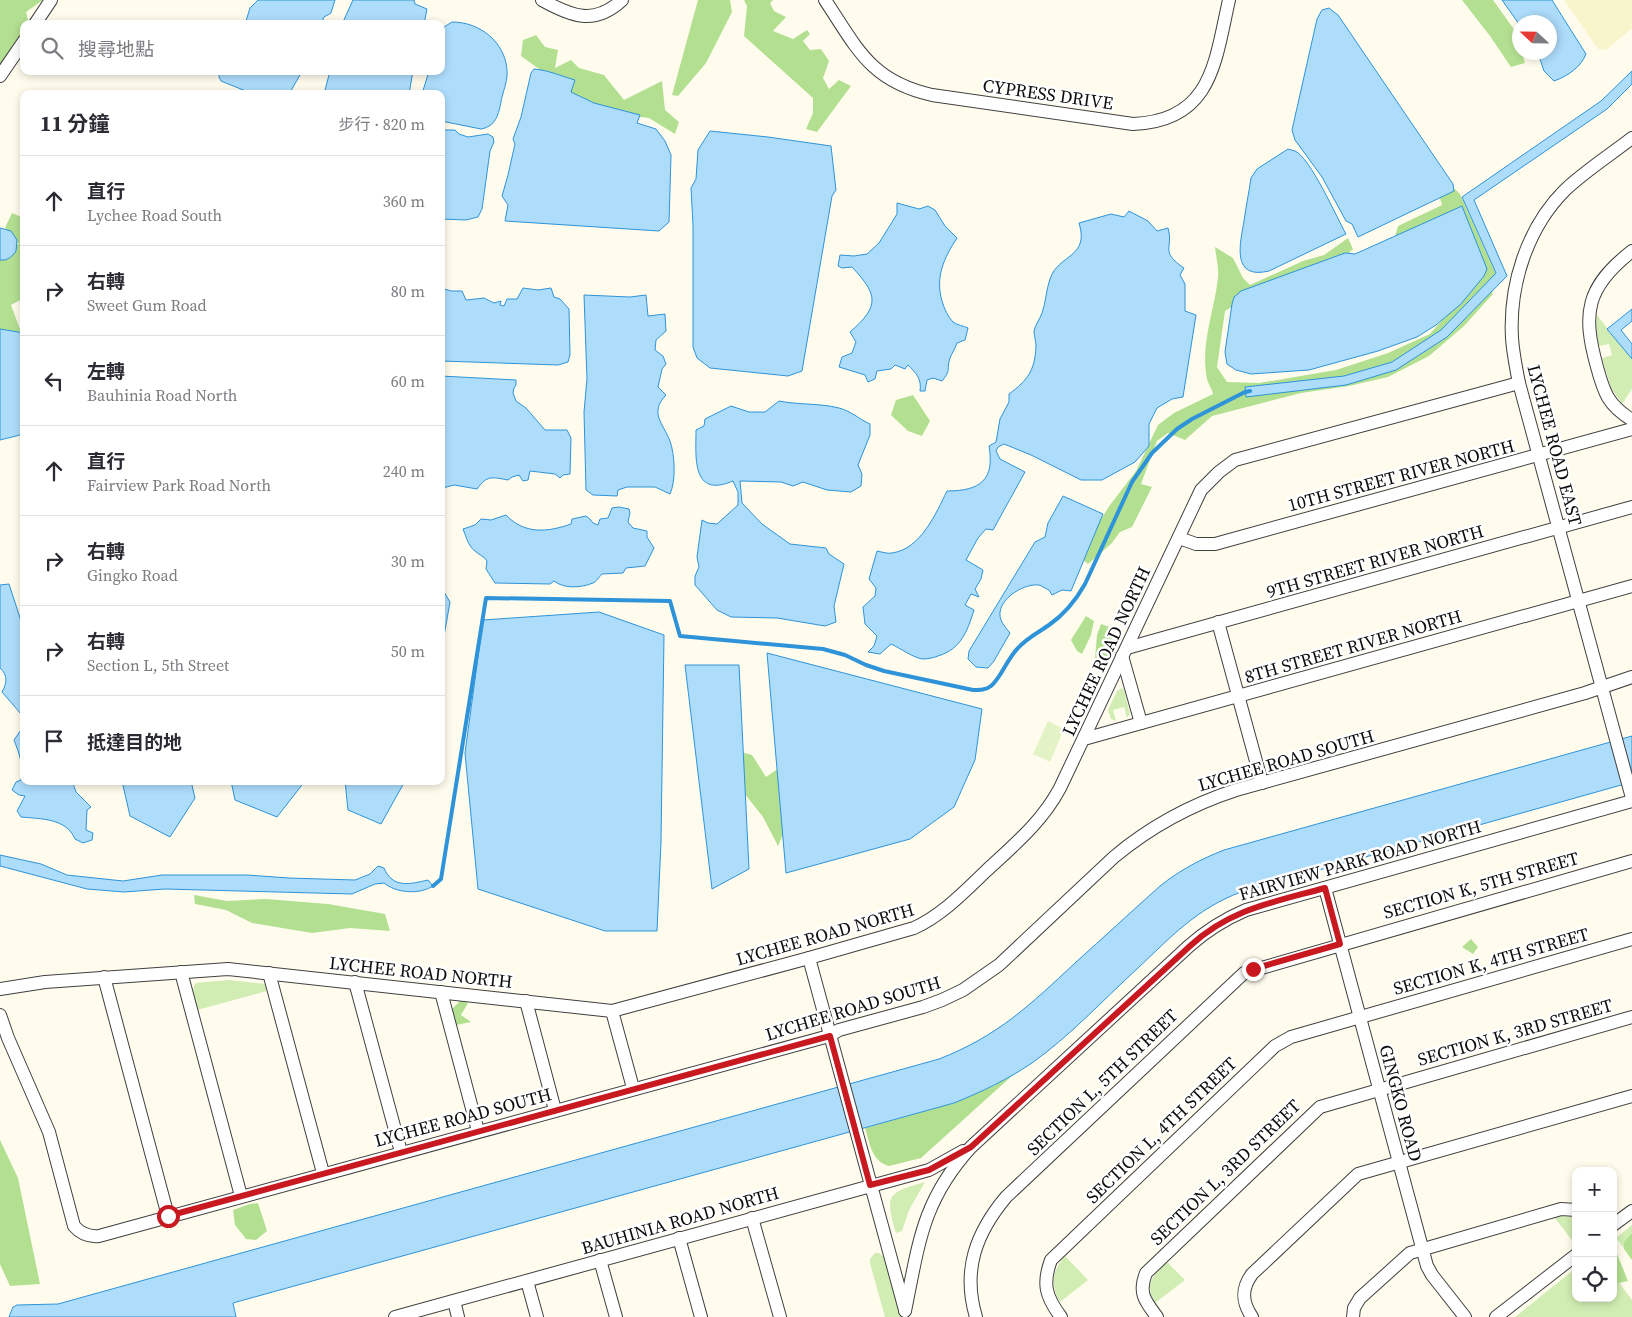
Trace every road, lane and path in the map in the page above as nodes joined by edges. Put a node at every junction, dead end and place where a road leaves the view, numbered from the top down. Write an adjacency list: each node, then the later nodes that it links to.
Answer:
1 (51, 0): 6 (street)
2 (542, 0): 3 (street)
3 (622, 0)
4 (825, 0): 5 (street, CYPRESS DRIVE)
5 (1229, 0)
6 (38, 20)
7 (20, 46): 8 (street)
8 (0, 76)
9 (1632, 138): 11 (street, LYCHEE ROAD EAST)
10 (1632, 252): 12 (street)
11 (1519, 383): 14 (street, LYCHEE ROAD EAST); 17 (street, LYCHEE ROAD NORTH)
12 (1632, 420)
13 (1632, 429): 14 (street, 10TH STREET RIVER NORTH)
14 (1538, 455): 16 (street, LYCHEE ROAD EAST); 17 (street, 10TH STREET RIVER NORTH)
15 (1632, 508): 16 (street, 9TH STREET RIVER NORTH)
16 (1558, 528): 19 (street, LYCHEE ROAD EAST); 20 (street, 9TH STREET RIVER NORTH)
17 (1179, 538): 21 (street, LYCHEE ROAD NORTH)
18 (1632, 586): 19 (street, 8TH STREET RIVER NORTH)
19 (1578, 601): 23 (street, LYCHEE ROAD EAST); 24 (street, 8TH STREET RIVER NORTH)
20 (1218, 622): 21 (street, 9TH STREET RIVER NORTH); 24 (street)
21 (1124, 652): 25 (street); 26 (street, LYCHEE ROAD NORTH)
22 (1632, 677): 23 (street, LYCHEE ROAD SOUTH)
23 (1602, 687): 27 (street, LYCHEE ROAD SOUTH); 28 (street, LYCHEE ROAD EAST)
24 (1238, 696): 25 (street, 8TH STREET RIVER NORTH); 27 (street)
25 (1140, 723): 26 (street, 8TH STREET RIVER NORTH)
26 (1084, 739): 33 (street, LYCHEE ROAD NORTH)
27 (1262, 783): 45 (street, LYCHEE ROAD SOUTH)
28 (1632, 799): 30 (street, FAIRVIEW PARK ROAD NORTH)
29 (1632, 860): 32 (street, SECTION K, 5TH STREET)
30 (1325, 888): 32 (street, GINGKO ROAD); 51 (street, FAIRVIEW PARK ROAD NORTH)
31 (1632, 939): 43 (street, SECTION K, 4TH STREET)
32 (1340, 944): 43 (street, GINGKO ROAD); 75 (street, SECTION L, 5TH STREET)
33 (808, 958): 41 (street, LYCHEE ROAD NORTH); 45 (street)
34 (181, 972): 35 (street, LYCHEE ROAD NORTH); 36 (street, LYCHEE ROAD NORTH); 56 (street)
35 (269, 973): 37 (street, LYCHEE ROAD NORTH); 54 (street)
36 (104, 977): 38 (street, LYCHEE ROAD NORTH); 59 (street)
37 (355, 982): 39 (street, LYCHEE ROAD NORTH); 52 (street)
38 (0, 989)
39 (441, 992): 40 (street, LYCHEE ROAD NORTH); 50 (street)
40 (526, 1001): 41 (street, LYCHEE ROAD NORTH); 49 (street)
41 (612, 1010): 46 (street)
42 (0, 1015): 59 (street, LYCHEE ROAD SOUTH)
43 (1360, 1017): 47 (street, GINGKO ROAD); 76 (street, SECTION L, 4TH STREET)
44 (1632, 1017): 47 (street, SECTION K, 3RD STREET)
45 (830, 1036): 46 (street, LYCHEE ROAD SOUTH); 55 (street)
46 (633, 1088): 49 (street, LYCHEE ROAD SOUTH)
47 (1380, 1090): 53 (street, GINGKO ROAD); 77 (street, SECTION L, 3RD STREET)
48 (1632, 1096): 53 (street)
49 (556, 1110): 50 (street, LYCHEE ROAD SOUTH)
50 (478, 1131): 52 (street, LYCHEE ROAD SOUTH)
51 (971, 1147): 55 (street, BAUHINIA ROAD NORTH); 68 (street)
52 (401, 1152): 54 (street, LYCHEE ROAD SOUTH)
53 (1399, 1162): 63 (street, GINGKO ROAD); 78 (street)
54 (323, 1174): 56 (street, LYCHEE ROAD SOUTH)
55 (870, 1185): 60 (street, BAUHINIA ROAD NORTH); 68 (street)
56 (241, 1196): 59 (street, LYCHEE ROAD SOUTH)
57 (1572, 1210): 63 (street)
58 (1632, 1211): 61 (street)
59 (168, 1216)
60 (752, 1218): 62 (street, BAUHINIA ROAD NORTH); 74 (street)
61 (1617, 1222)
62 (679, 1238): 65 (street, BAUHINIA ROAD NORTH); 73 (street)
63 (1422, 1248): 79 (street); 80 (street, GINGKO ROAD)
64 (1573, 1257): 81 (street)
65 (600, 1260): 66 (street, BAUHINIA ROAD NORTH); 72 (street)
66 (527, 1281): 67 (street, BAUHINIA ROAD NORTH); 71 (street)
67 (454, 1301): 69 (street, BAUHINIA ROAD NORTH); 70 (street)
68 (906, 1314)
69 (395, 1317)
70 (458, 1317)
71 (537, 1317)
72 (616, 1317)
73 (701, 1317)
74 (780, 1317)
75 (976, 1317)
76 (1061, 1317)
77 (1157, 1317)
78 (1252, 1317)
79 (1353, 1317)
80 (1465, 1317)
81 (1496, 1317)

